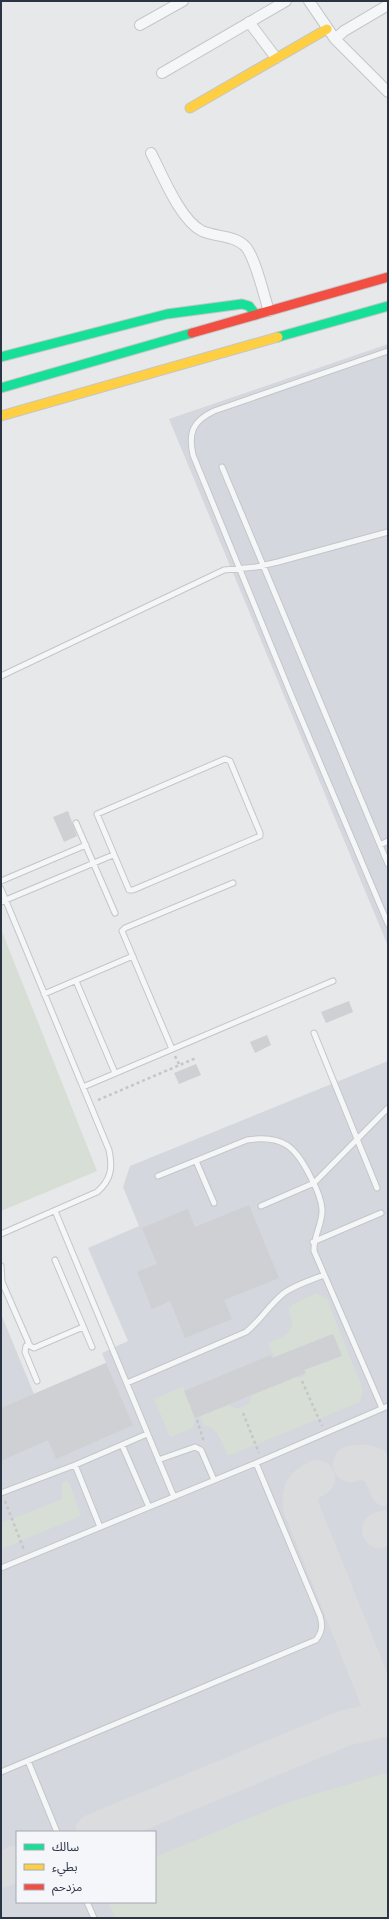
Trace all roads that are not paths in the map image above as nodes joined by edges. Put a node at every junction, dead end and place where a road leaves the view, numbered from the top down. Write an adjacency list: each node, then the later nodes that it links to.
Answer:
1 (184, 1): 6 (street)
2 (286, 1): 5 (street)
3 (309, 1): 7 (street)
4 (388, 5): 8 (street)
5 (249, 22): 9 (street); 10 (street)
6 (140, 25)
7 (327, 29): 8 (street); 9 (main road)
8 (335, 40): 11 (street)
9 (276, 58): 12 (main road)
10 (162, 73)
11 (388, 92)
12 (190, 108)
13 (151, 153): 16 (street)
14 (388, 277): 16 (main road)
15 (388, 306): 21 (main road)
16 (269, 311): 17 (main road)
17 (256, 315): 19 (main road); 20 (main road)
18 (388, 351): 25 (lane)
19 (1, 356)
20 (1, 388)
21 (1, 416)
22 (222, 467): 24 (lane)
23 (388, 532): 24 (lane)
24 (264, 565): 25 (lane); 29 (lane)
25 (238, 568): 26 (lane); 39 (lane)
26 (1, 676)
27 (76, 823): 30 (lane)
28 (388, 841): 29 (lane)
29 (380, 844): 33 (lane)
30 (86, 845): 32 (lane); 34 (lane)
31 (114, 855): 31 (lane); 32 (lane)
32 (94, 863): 37 (lane); 38 (lane)
33 (388, 864)
34 (1, 881)
35 (233, 883): 40 (lane)
36 (1, 890): 37 (lane)
37 (3, 902): 43 (lane)
38 (115, 913)
39 (388, 924)
40 (132, 956): 41 (lane); 45 (lane)
41 (76, 981): 43 (lane); 46 (lane)
42 (333, 981): 45 (lane)
43 (44, 994): 47 (lane)
44 (314, 1033): 49 (lane)
45 (172, 1049): 46 (lane)
46 (115, 1073): 47 (lane)
47 (83, 1087): 56 (lane)
48 (388, 1108): 49 (lane)
49 (357, 1139): 52 (lane); 53 (lane)
50 (196, 1161): 51 (lane); 52 (lane); 54 (lane)
51 (158, 1176)
52 (314, 1183): 55 (lane); 59 (lane)
53 (377, 1188)
54 (214, 1203)
55 (261, 1206)
56 (55, 1211): 58 (lane); 68 (lane)
57 (381, 1214): 59 (lane)
58 (1, 1234)
59 (314, 1242): 62 (lane)
60 (55, 1260): 64 (lane)
61 (1, 1266): 63 (lane)
62 (324, 1275): 68 (lane); 70 (lane)
63 (2, 1282): 65 (lane)
64 (83, 1327): 65 (lane); 66 (lane)
65 (29, 1344): 67 (lane)
66 (92, 1347)
67 (37, 1381)
68 (127, 1383): 71 (lane)
69 (388, 1406): 70 (lane)
70 (382, 1408): 74 (lane)
71 (147, 1434): 72 (lane); 73 (lane)
72 (122, 1445): 75 (lane); 79 (lane)
73 (158, 1460): 76 (lane); 78 (lane)
74 (256, 1462): 76 (lane); 82 (lane)
75 (75, 1465): 77 (lane); 80 (lane)
76 (214, 1480): 78 (lane)
77 (1, 1493)
78 (174, 1497): 79 (lane)
79 (149, 1507): 80 (lane)
80 (100, 1527): 81 (lane)
81 (1, 1568)
82 (28, 1761): 83 (lane); 84 (lane)
83 (1, 1772)
84 (57, 1831)
85 (87, 1903): 86 (lane)
86 (94, 1918)

